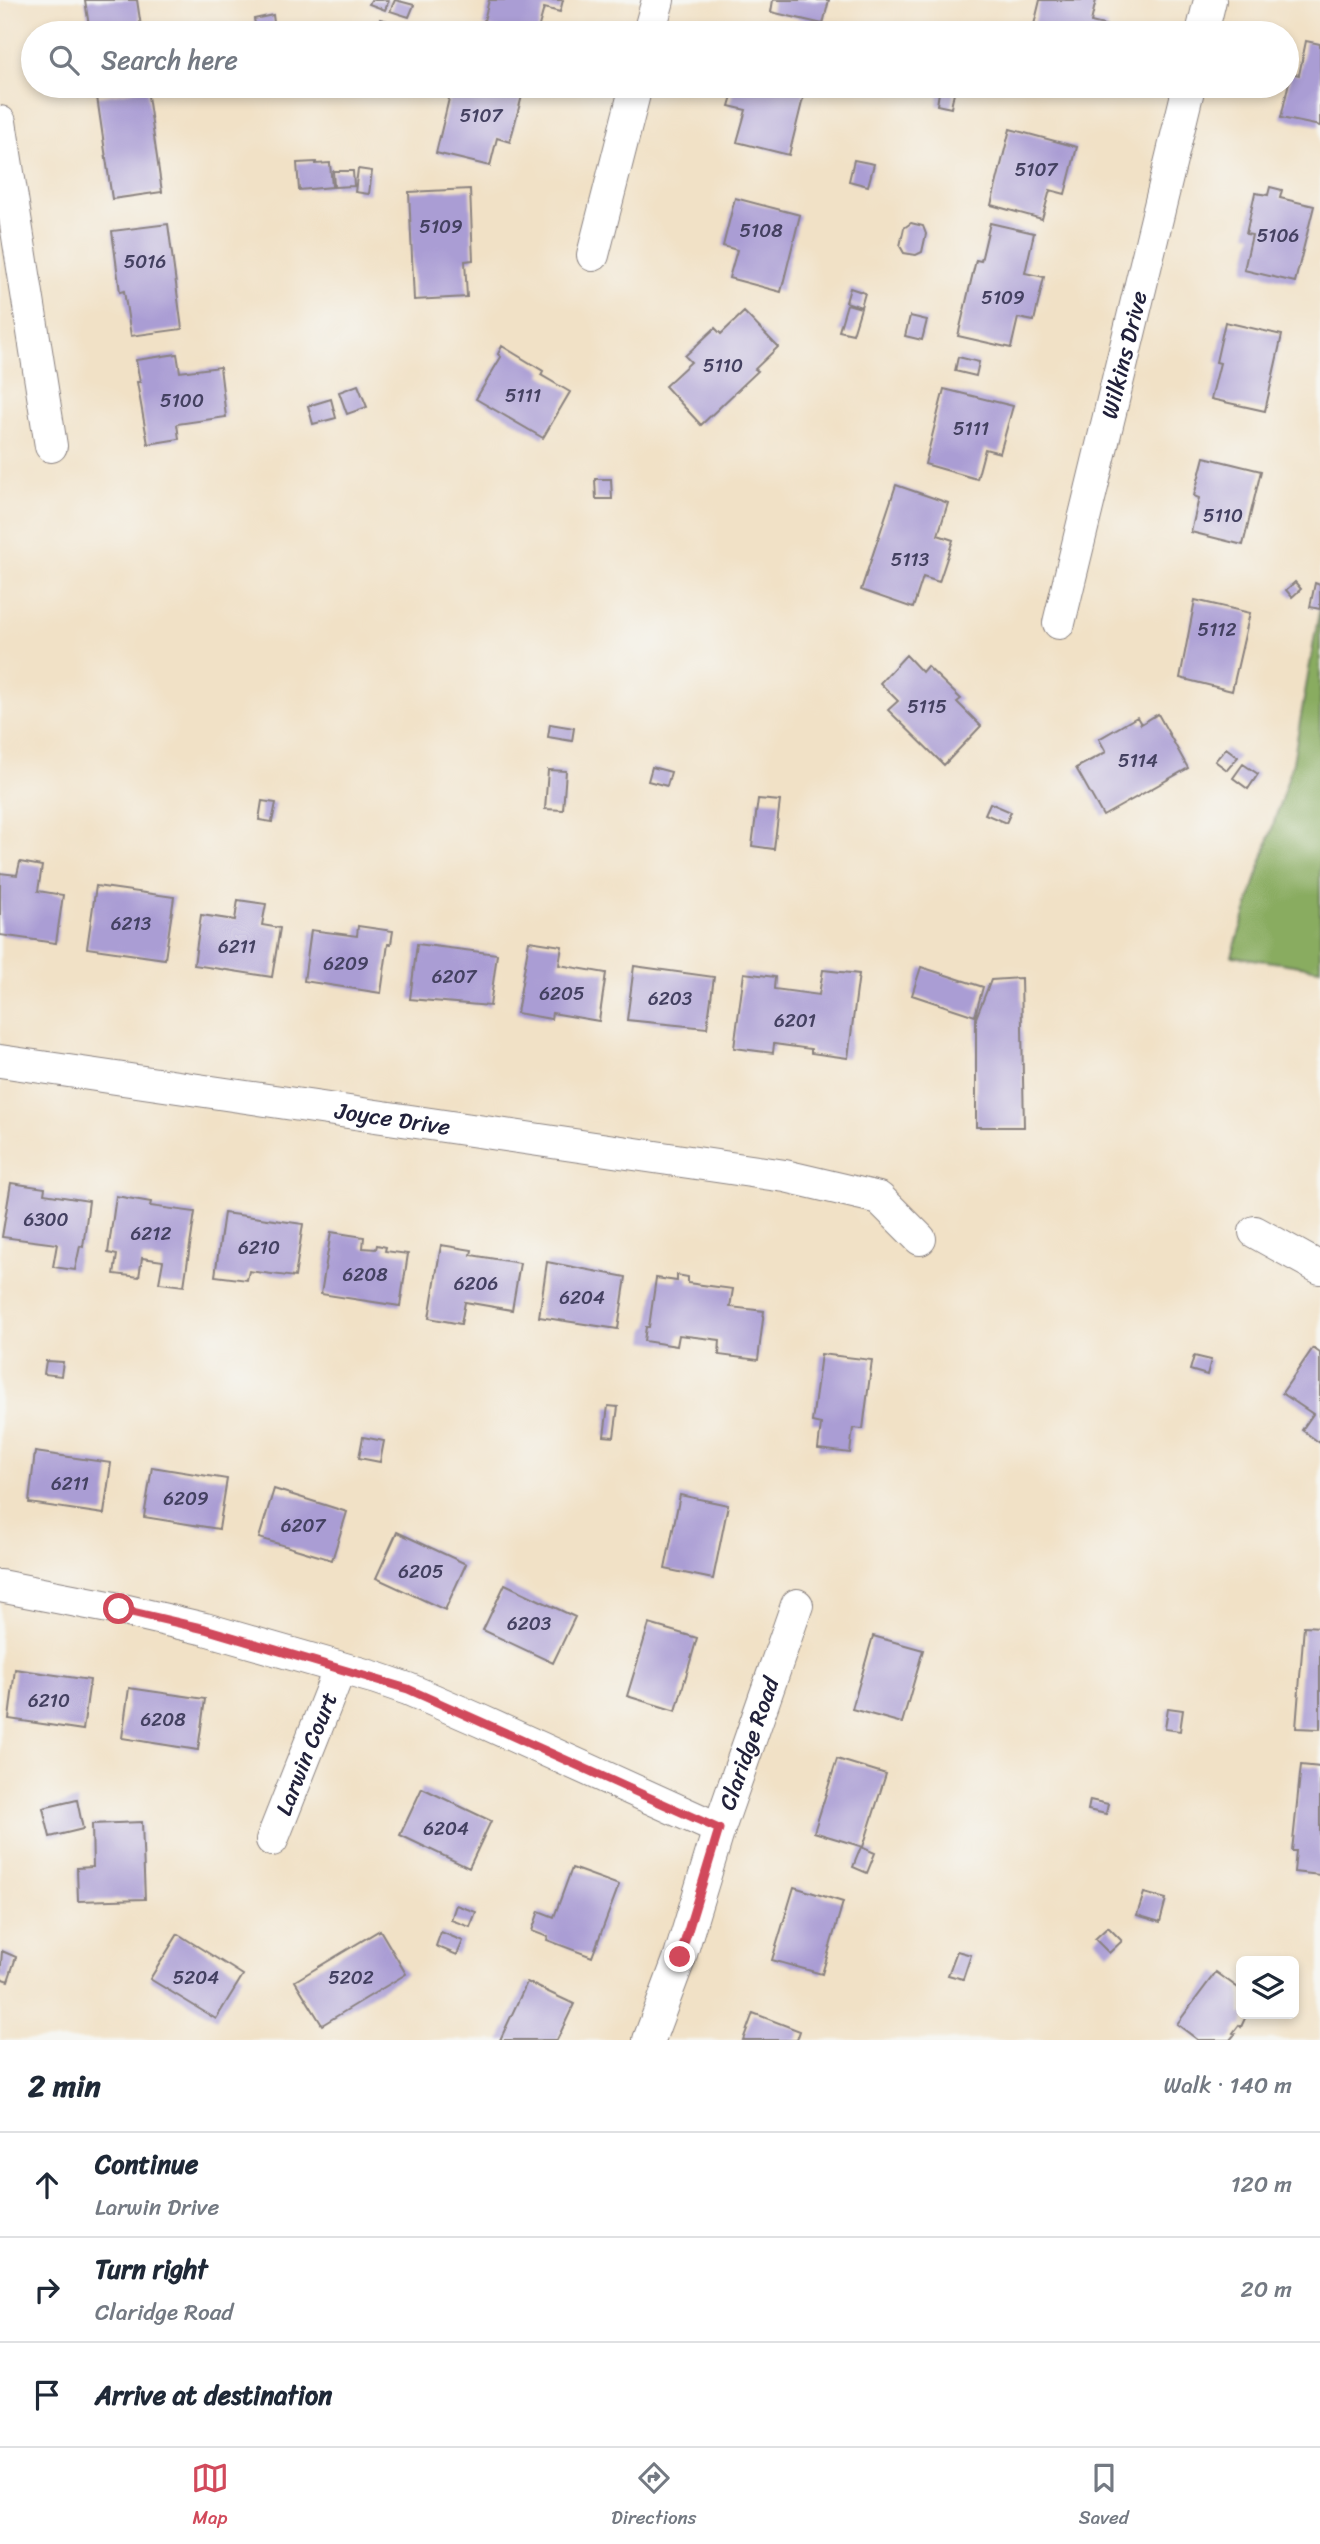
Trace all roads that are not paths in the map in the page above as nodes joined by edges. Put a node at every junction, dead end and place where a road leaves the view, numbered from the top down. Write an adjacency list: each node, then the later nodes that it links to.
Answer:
1 (658, 0): 3 (street)
2 (1210, 0): 4 (street)
3 (652, 21)
4 (1205, 21)
5 (633, 98): 9 (street)
6 (1186, 98): 11 (street, Wilkins Drive)
7 (0, 122): 8 (street)
8 (10, 252): 10 (street)
9 (593, 255)
10 (51, 446)
11 (1059, 623)
12 (0, 1061): 14 (street, Joyce Drive)
13 (1255, 1232): 15 (street)
14 (920, 1239)
15 (1320, 1268)
16 (0, 1586): 18 (street)
17 (797, 1605): 19 (street, Claridge Road)
18 (340, 1668): 19 (street); 20 (street, Larwin Court)
19 (719, 1829): 21 (street, Claridge Road)
20 (272, 1840)
21 (649, 2040)

